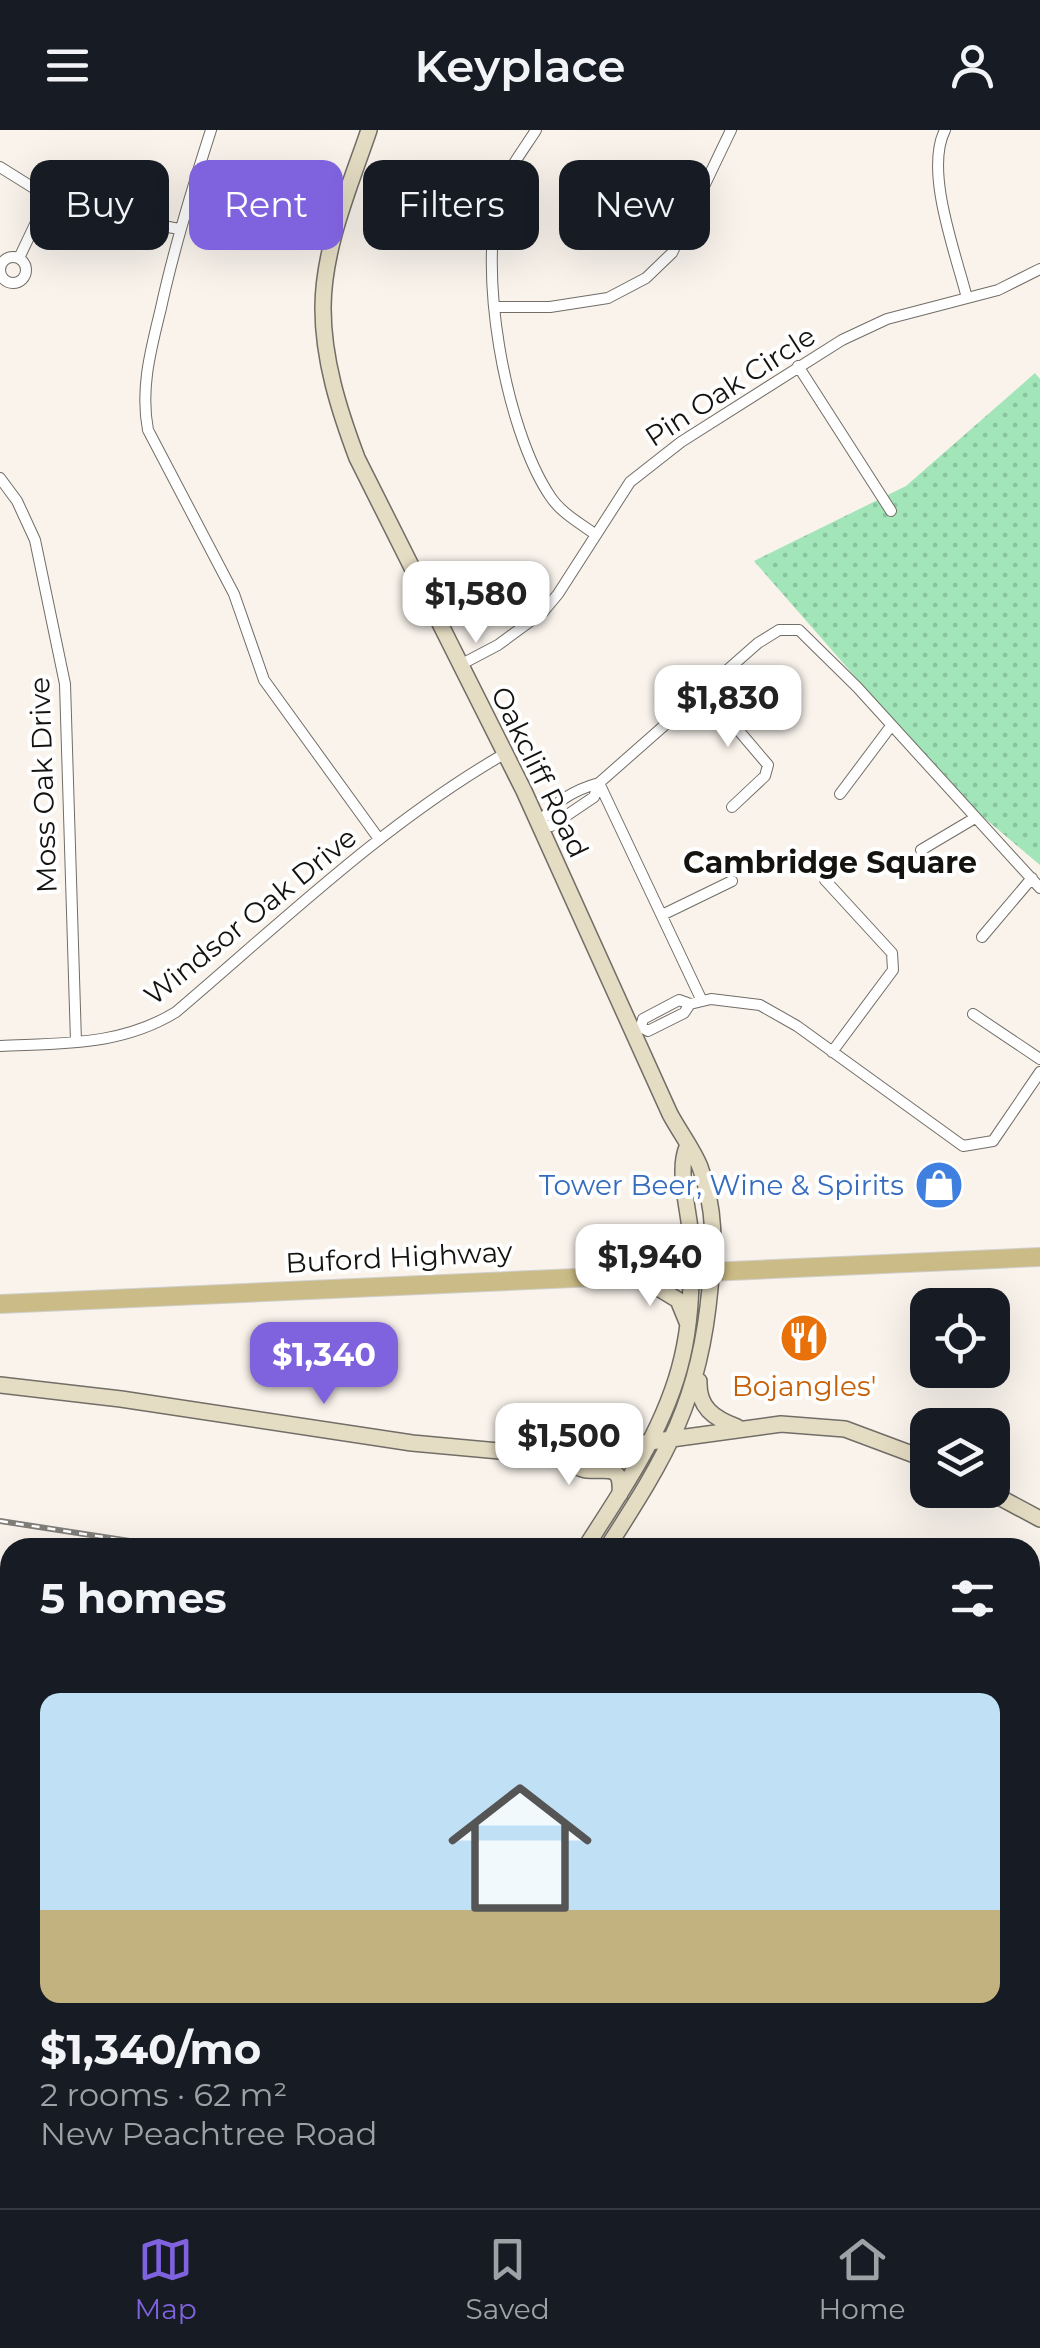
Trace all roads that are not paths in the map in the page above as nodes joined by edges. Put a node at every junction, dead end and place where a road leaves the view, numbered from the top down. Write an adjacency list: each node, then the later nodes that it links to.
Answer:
1 (211, 130): 9 (street)
2 (369, 130): 19 (main road, Oakcliff Road)
3 (536, 130): 14 (street)
4 (731, 130): 14 (street)
5 (945, 130): 13 (street)
6 (0, 167): 7 (street)
7 (30, 185)
8 (169, 227): 9 (street)
9 (179, 229): 28 (street)
10 (30, 235): 11 (street)
11 (20, 256)
12 (1040, 268): 13 (street, Pin Oak Circle)
13 (967, 298): 15 (street, Pin Oak Circle)
14 (495, 308): 18 (street)
15 (798, 366): 17 (street); 18 (street, Pin Oak Circle)
16 (0, 478): 38 (street, Moss Oak Drive)
17 (891, 511)
18 (596, 535): 19 (street, Pin Oak Circle)
19 (460, 665): 22 (main road, Oakcliff Road)
20 (704, 691): 21 (street); 23 (street); 25 (street)
21 (891, 726): 24 (street); 26 (street)
22 (504, 754): 27 (main road, Oakcliff Road); 28 (street, Windsor Oak Drive)
23 (598, 783): 27 (street); 33 (street)
24 (840, 794)
25 (732, 807)
26 (975, 818): 29 (street); 32 (street)
27 (540, 824): 37 (main road, Oakcliff Road)
28 (379, 839): 38 (street, Windsor Oak Drive)
29 (922, 850)
30 (825, 880): 40 (street)
31 (732, 881): 33 (street)
32 (1036, 883): 34 (street)
33 (662, 915): 35 (street)
34 (982, 937)
35 (696, 1002): 37 (street); 40 (street)
36 (973, 1014): 41 (street)
37 (637, 1029): 43 (main road, Oakcliff Road)
38 (76, 1042): 39 (street, Windsor Oak Drive)
39 (0, 1046)
40 (832, 1052): 42 (street)
41 (1040, 1059)
42 (1040, 1072)
43 (686, 1147): 45 (main road, Oakcliff Road); 46 (main road, Oakcliff Road)
44 (1040, 1257): 46 (main road, Buford Highway)
45 (692, 1270): 46 (main road, Buford Highway); 47 (main road, Buford Highway); 49 (main road, Oakcliff Road)
46 (712, 1270): 50 (main road, Oakcliff Road)
47 (633, 1273): 48 (main road, Buford Highway); 49 (main road)
48 (0, 1304)
49 (689, 1326): 54 (main road, Oakcliff Road)
50 (699, 1367): 52 (main road); 53 (main road, Oakcliff Road)
51 (0, 1385): 55 (main road)
52 (740, 1429): 53 (main road); 56 (main road)
53 (672, 1438): 54 (main road); 61 (main road, Oakcliff Road)
54 (649, 1441): 55 (main road); 57 (main road, Oakcliff Road)
55 (556, 1453): 57 (main road)
56 (910, 1453)
57 (620, 1494): 60 (main road, Oakcliff Road)
58 (1010, 1503): 59 (main road)
59 (1040, 1519)
60 (591, 1538)
61 (612, 1538)

